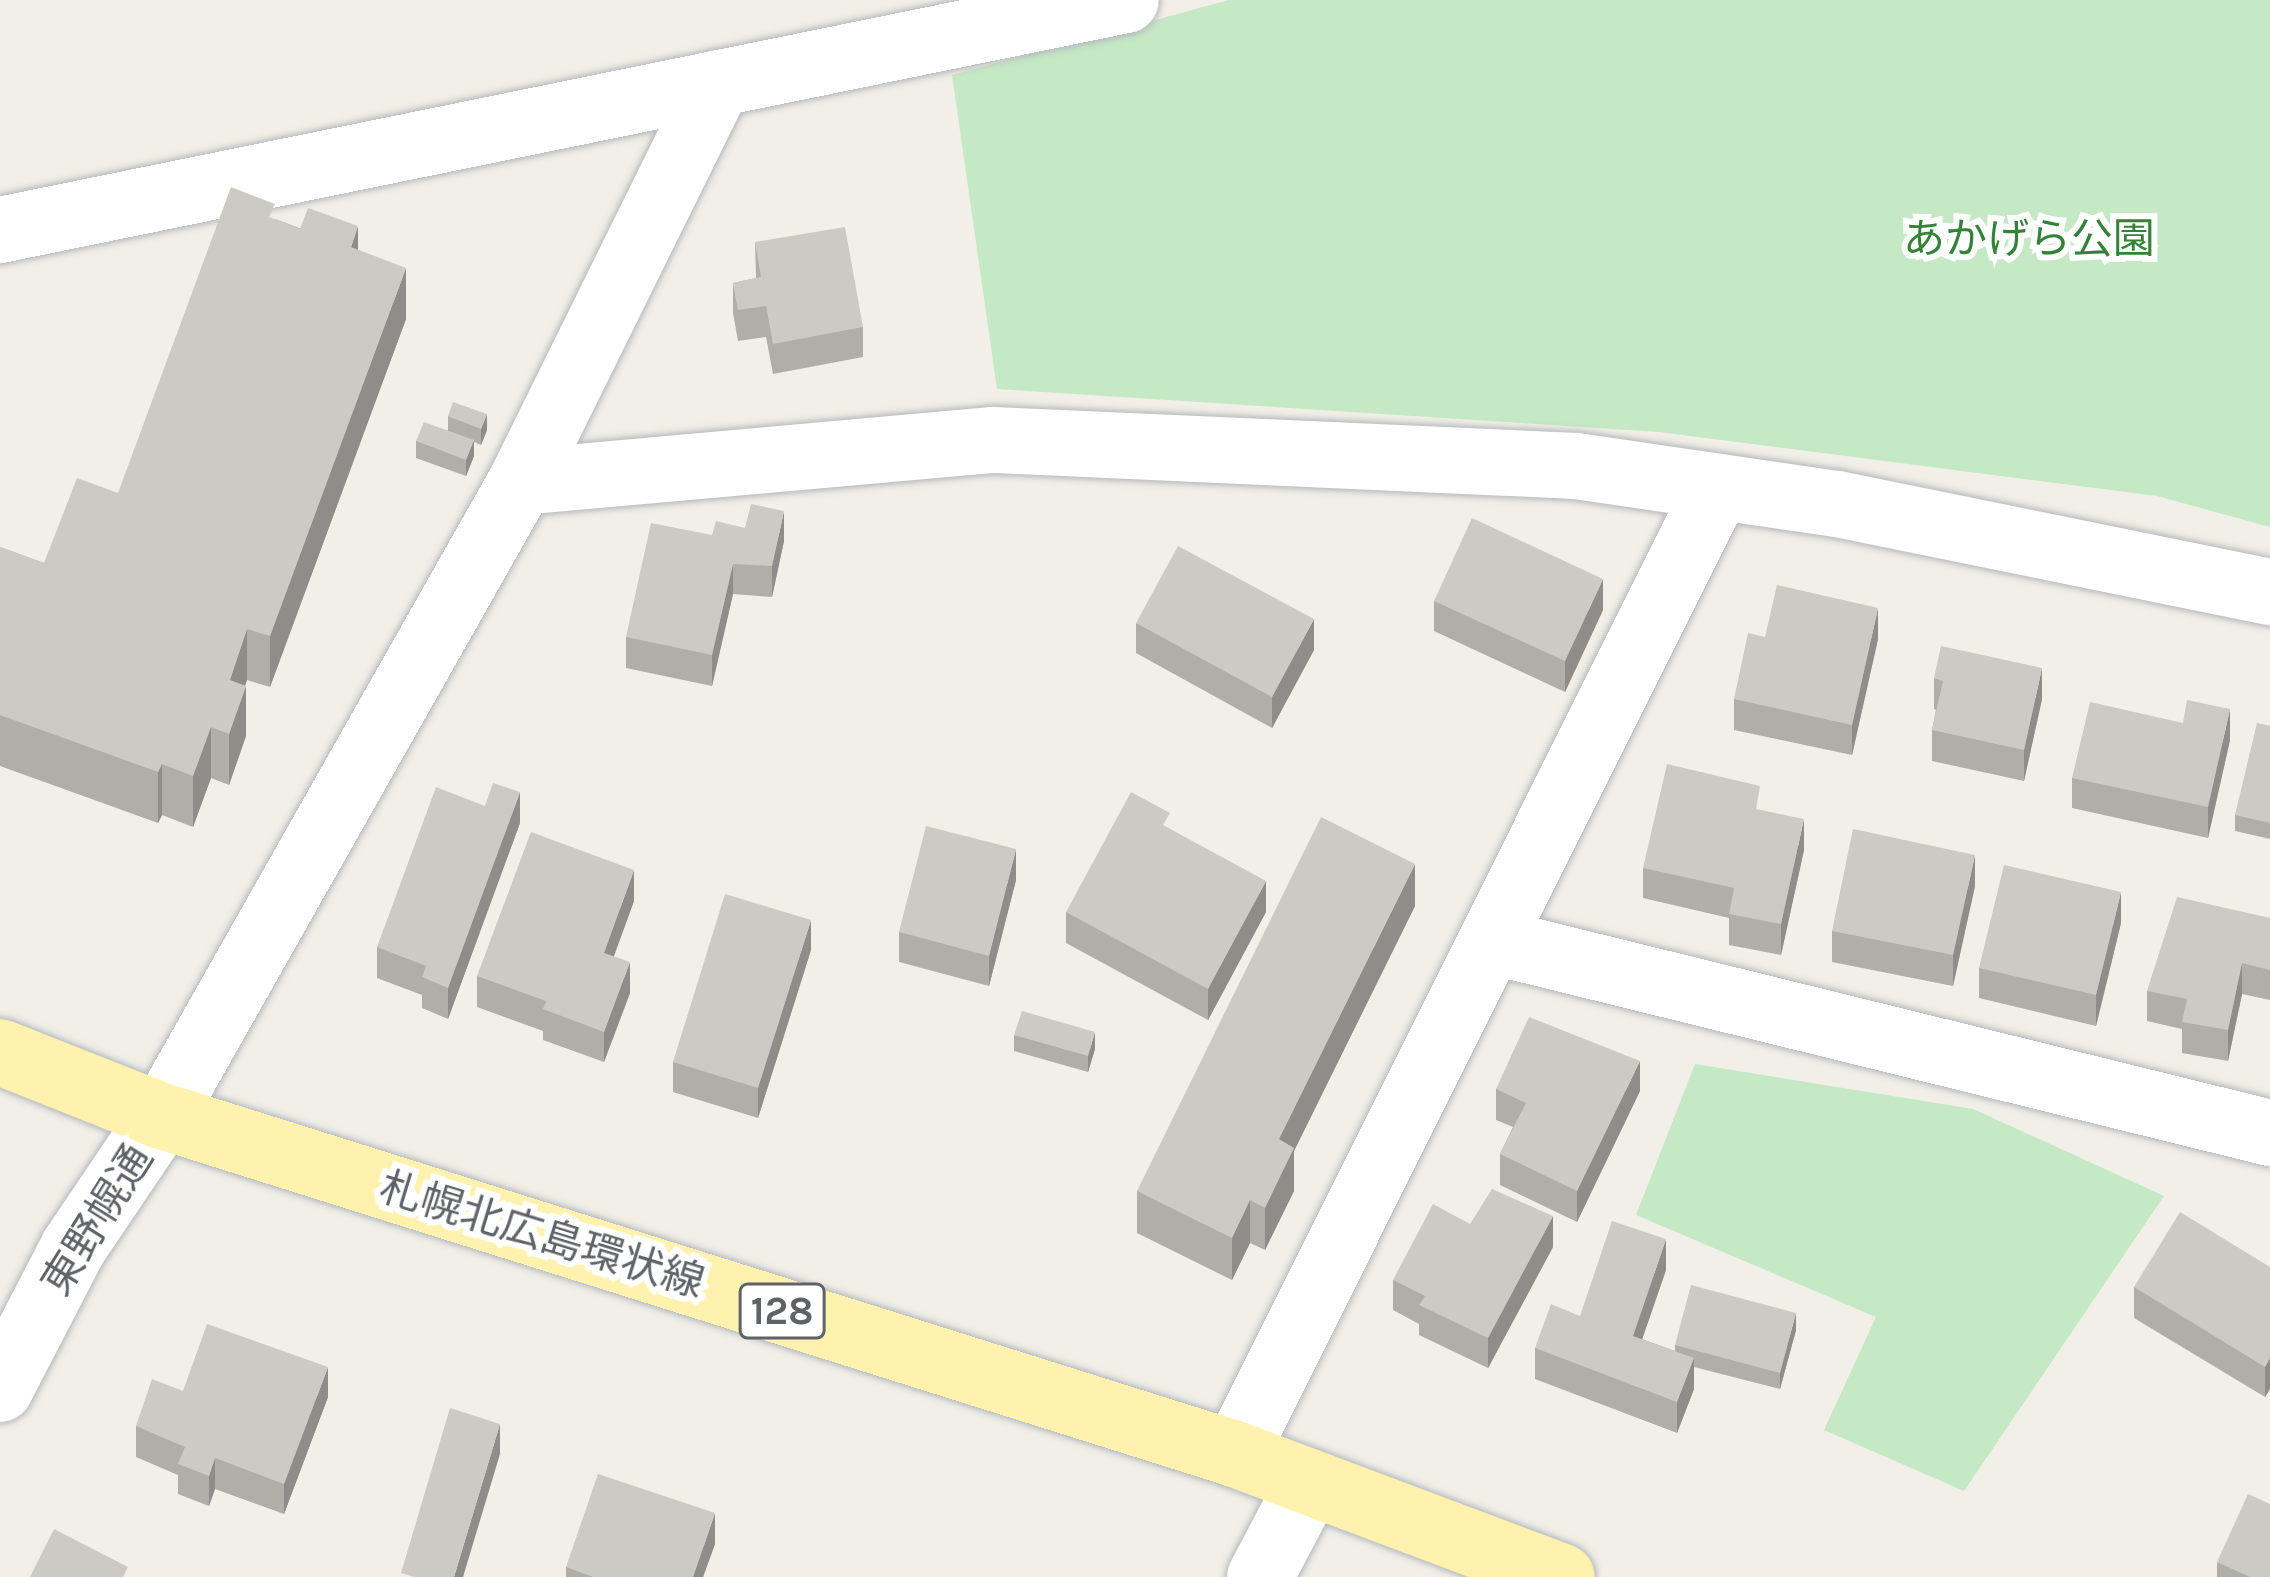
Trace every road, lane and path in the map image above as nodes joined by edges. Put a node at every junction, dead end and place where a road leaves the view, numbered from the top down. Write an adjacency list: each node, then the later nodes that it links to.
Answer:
1 (1126, 0): 2 (street)
2 (718, 82): 3 (street); 4 (street, 東野幌通)
3 (0, 230)
4 (521, 482): 5 (street); 9 (street, 東野幌通)
5 (1718, 487): 6 (street); 7 (street)
6 (2270, 592)
7 (1495, 942): 10 (street); 12 (street)
8 (0, 1052): 9 (main road, 札幌北広島環状線 / 128)
9 (163, 1115): 11 (street, 東野幌通); 12 (main road, 札幌北広島環状線 / 128)
10 (2270, 1133)
11 (0, 1389)
12 (1235, 1454): 13 (main road, 札幌北広島環状線 / 128)
13 (1310, 1481): 14 (street); 15 (main road, 札幌北広島環状線 / 128)
14 (1260, 1577)
15 (1562, 1577)

